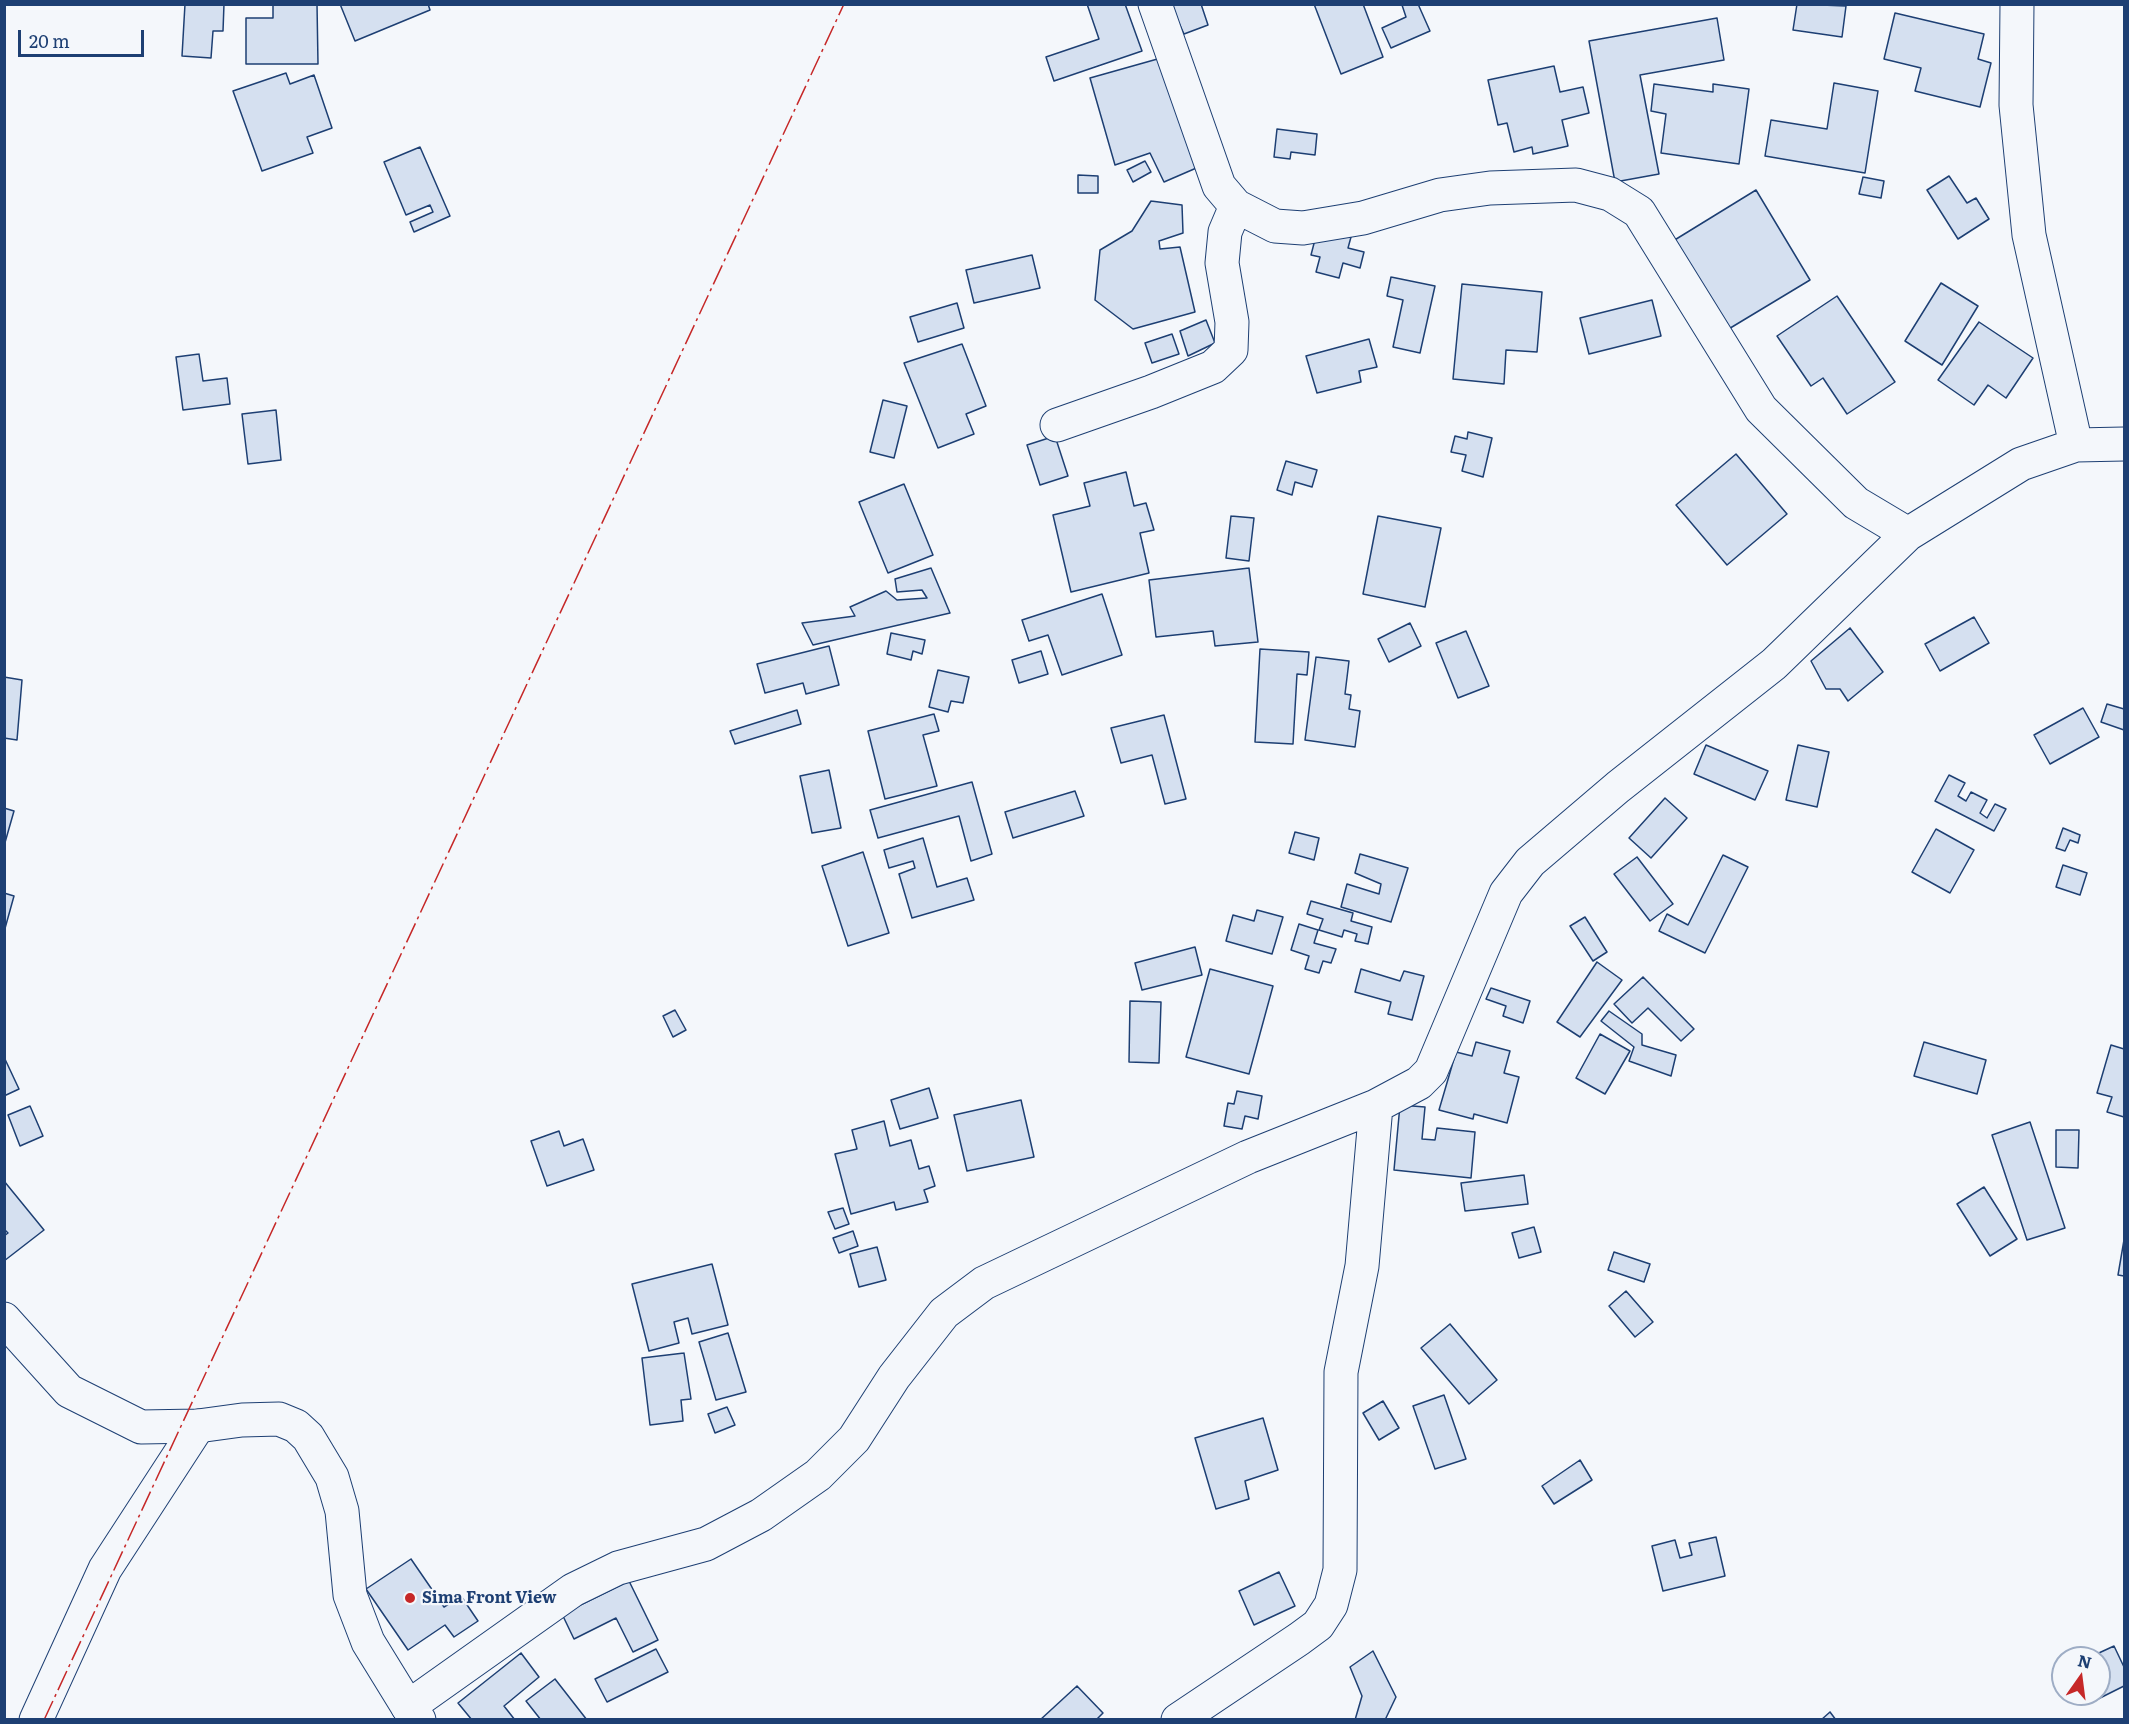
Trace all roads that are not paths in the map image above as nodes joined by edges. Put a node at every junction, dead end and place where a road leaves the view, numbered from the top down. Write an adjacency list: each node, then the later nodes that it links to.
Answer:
1 (1155, 4): 3 (street)
2 (2017, 4): 6 (street)
3 (1236, 206): 4 (street); 7 (street)
4 (1057, 424)
5 (2124, 444): 6 (street)
6 (2076, 446): 7 (street)
7 (1908, 534): 8 (street)
8 (1376, 1106): 11 (street); 13 (street)
9 (4, 1319): 10 (street)
10 (198, 1426): 11 (street); 12 (street)
11 (414, 1713)
12 (36, 1719)
13 (1178, 1719)

